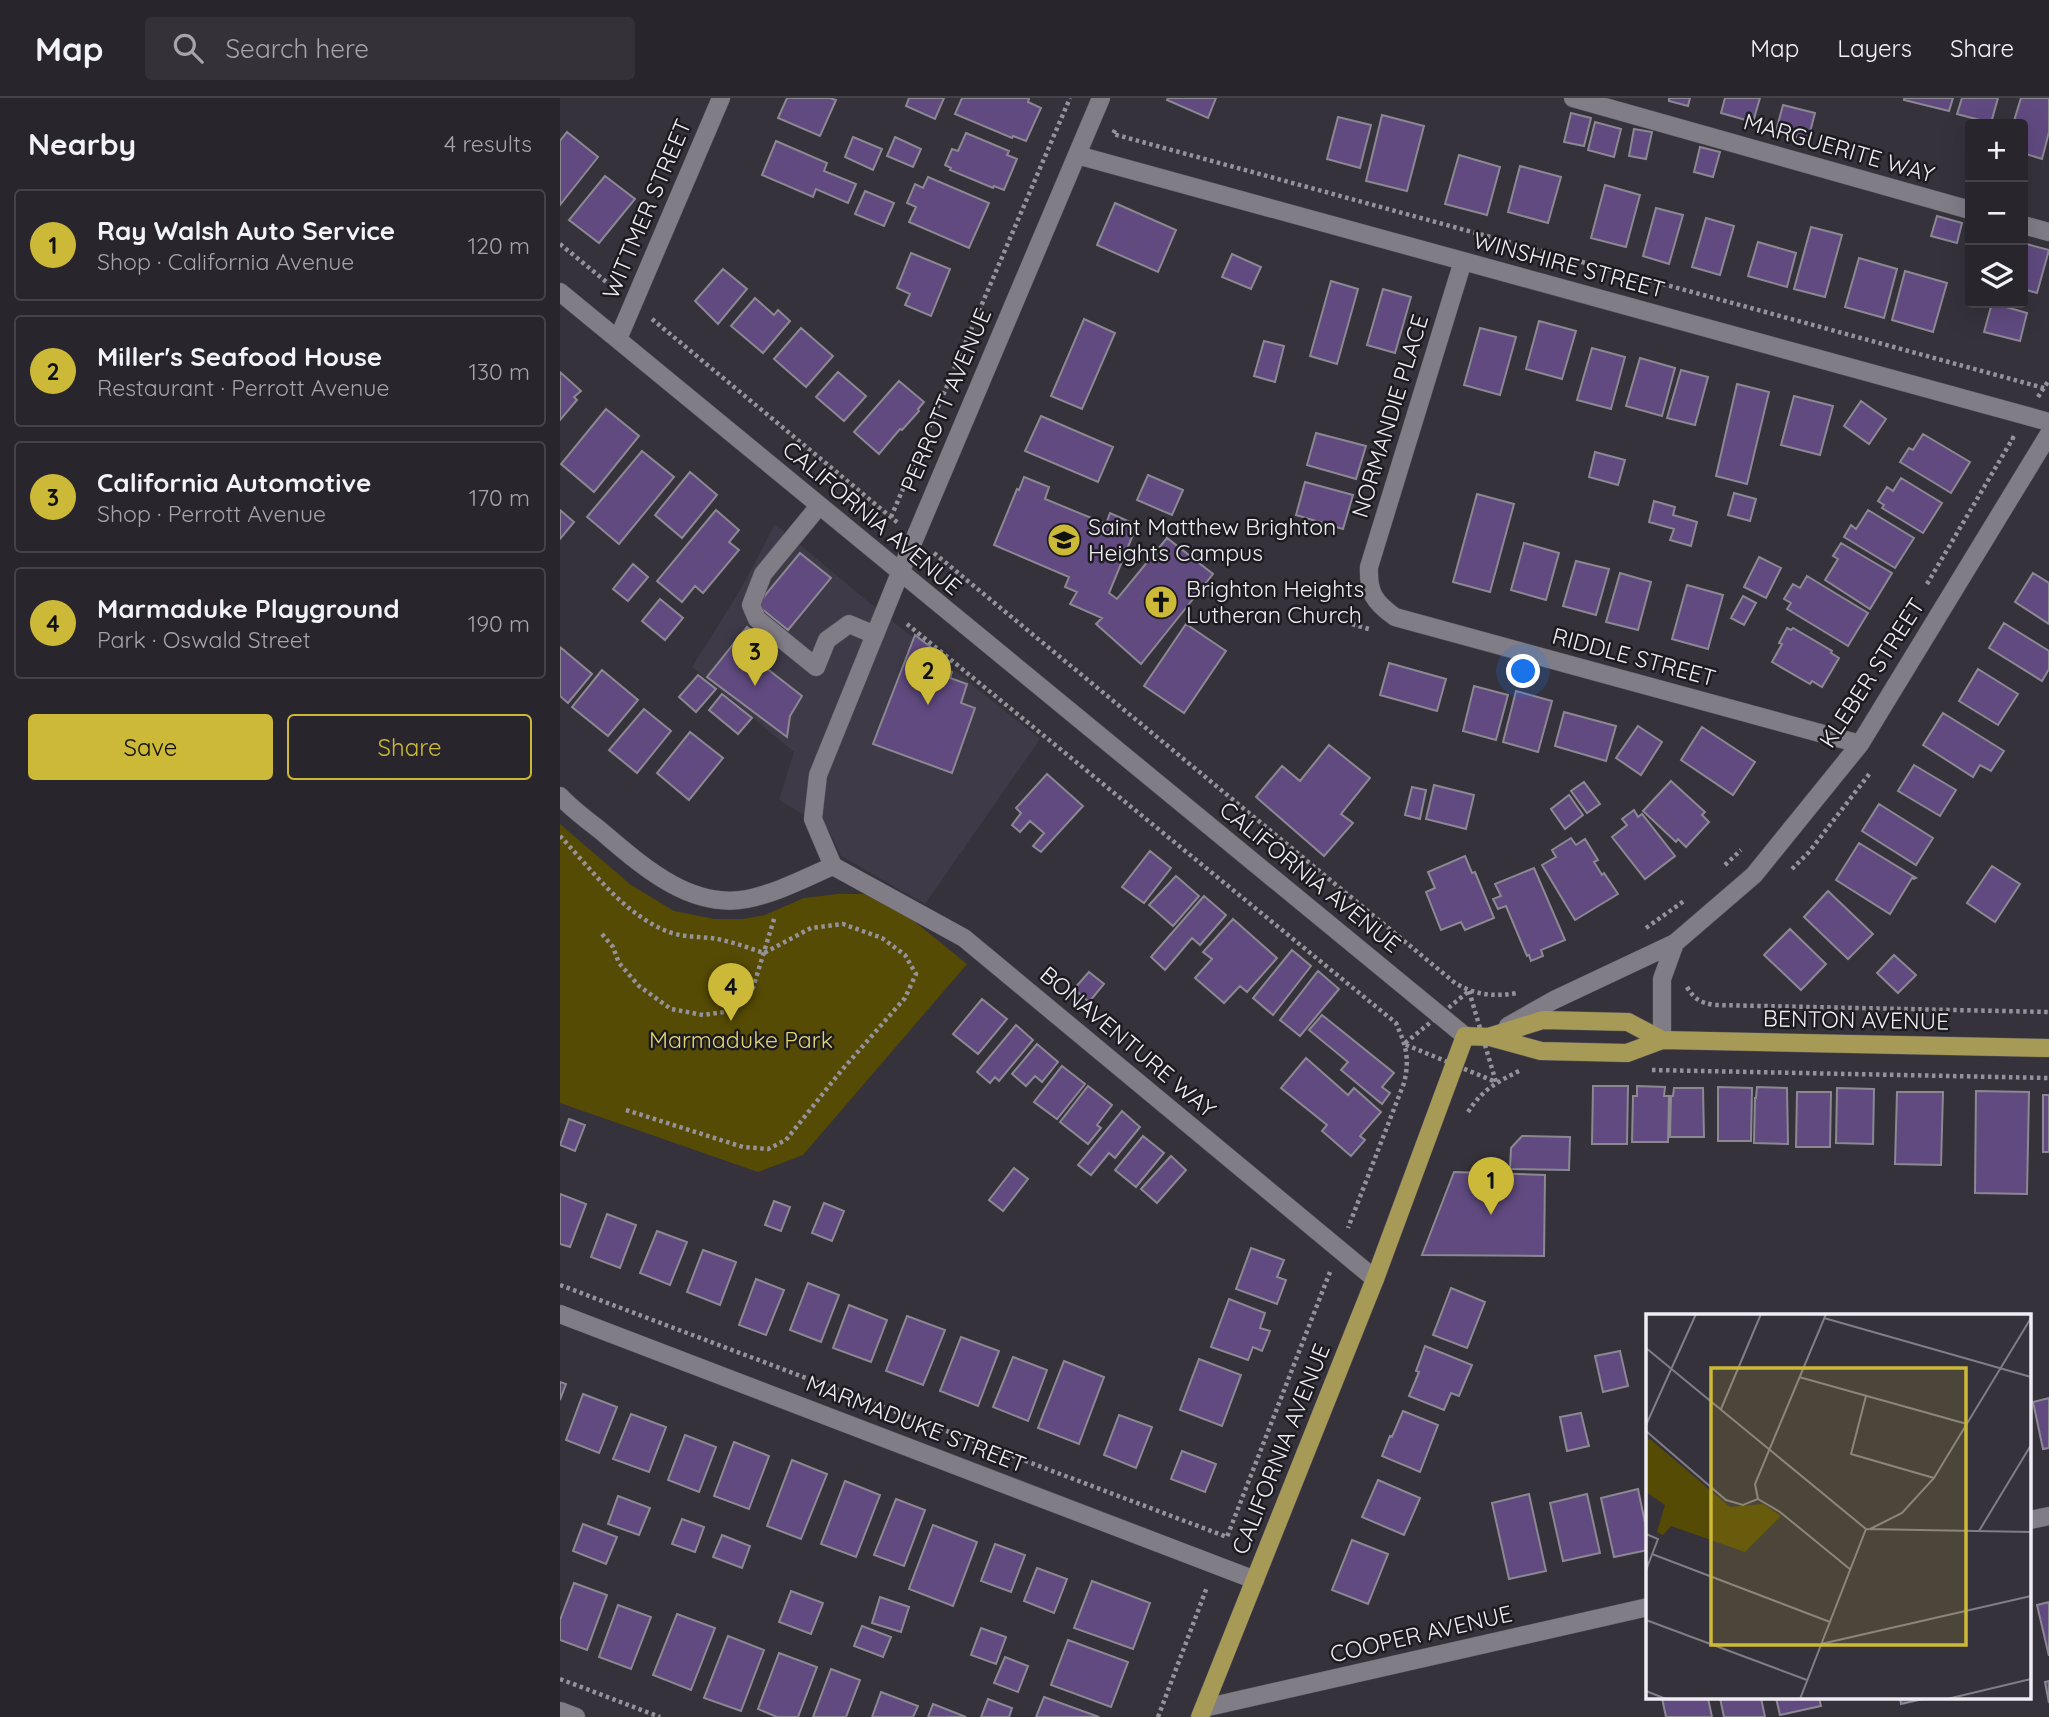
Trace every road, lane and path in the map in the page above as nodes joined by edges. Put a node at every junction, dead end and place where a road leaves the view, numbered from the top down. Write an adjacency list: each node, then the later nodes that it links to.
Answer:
1 (721, 98): 13 (street, WITTMER STREET)
2 (1070, 98): 20 (path)
3 (1101, 98): 6 (street, PERROTT AVENUE)
4 (1573, 98): 7 (street, MARGUERITE WAY)
5 (1118, 122): 15 (path)
6 (1077, 155): 11 (street, WINSHIRE STREET); 21 (street, PERROTT AVENUE)
7 (1965, 209)
8 (2028, 226): 9 (street)
9 (2049, 232)
10 (560, 244): 13 (path)
11 (1463, 261): 16 (street, WINSHIRE STREET); 24 (street, NORMANDIE PLACE)
12 (560, 292): 14 (street, CALIFORNIA AVENUE)
13 (633, 303): 14 (street, WITTMER STREET); 20 (path)
14 (618, 339): 19 (street, CALIFORNIA AVENUE)
15 (2049, 380)
16 (2049, 422)
17 (2049, 434): 29 (street, KLEBER STREET)
18 (2000, 435): 23 (path)
19 (819, 506): 22 (street, CALIFORNIA AVENUE); 28 (street)
20 (891, 517): 21 (path)
21 (915, 537): 22 (street, PERROTT AVENUE); 42 (path)
22 (900, 573): 28 (street, PERROTT AVENUE); 44 (street, CALIFORNIA AVENUE)
23 (1922, 591)
24 (1395, 617): 29 (street, RIDDLE STREET)
25 (907, 624): 53 (path)
26 (1352, 624): 27 (path)
27 (1379, 632)
28 (875, 635): 33 (street, PERROTT AVENUE)
29 (1860, 744): 39 (street, KLEBER STREET)
30 (560, 796): 36 (street)
31 (560, 836): 40 (path)
32 (1747, 844): 34 (path)
33 (833, 866): 36 (street); 53 (street, BONAVENTURE WAY)
34 (1718, 871)
35 (1689, 897): 37 (path)
36 (778, 898): 40 (path)
37 (1640, 932)
38 (602, 934): 40 (path)
39 (1675, 943): 45 (street, KLEBER STREET); 46 (street, KLEBER STREET)
40 (764, 953): 51 (path)
41 (1686, 985): 43 (path)
42 (1526, 991)
43 (2049, 1012)
44 (1465, 1036): 45 (main road, BENTON AVENUE); 54 (main road, CALIFORNIA AVENUE)
45 (1490, 1037): 46 (main road, BENTON AVENUE); 46 (main road, BENTON AVENUE)
46 (1662, 1040): 47 (main road, BENTON AVENUE)
47 (2049, 1048)
48 (1522, 1069): 52 (path)
49 (1640, 1070): 50 (path)
50 (2049, 1078)
51 (626, 1110)
52 (1468, 1112)
53 (1339, 1249): 54 (street, BONAVENTURE WAY); 55 (path)
54 (1376, 1279): 57 (main road, CALIFORNIA AVENUE)
55 (560, 1285)
56 (560, 1314): 57 (street, MARMADUKE STREET)
57 (1255, 1580): 62 (main road, CALIFORNIA AVENUE)
58 (1208, 1584): 65 (path)
59 (1646, 1607): 62 (street, COOPER AVENUE)
60 (560, 1679): 64 (path)
61 (560, 1711): 63 (street)
62 (1202, 1713)
63 (576, 1717)
64 (660, 1717)
65 (1158, 1717)

